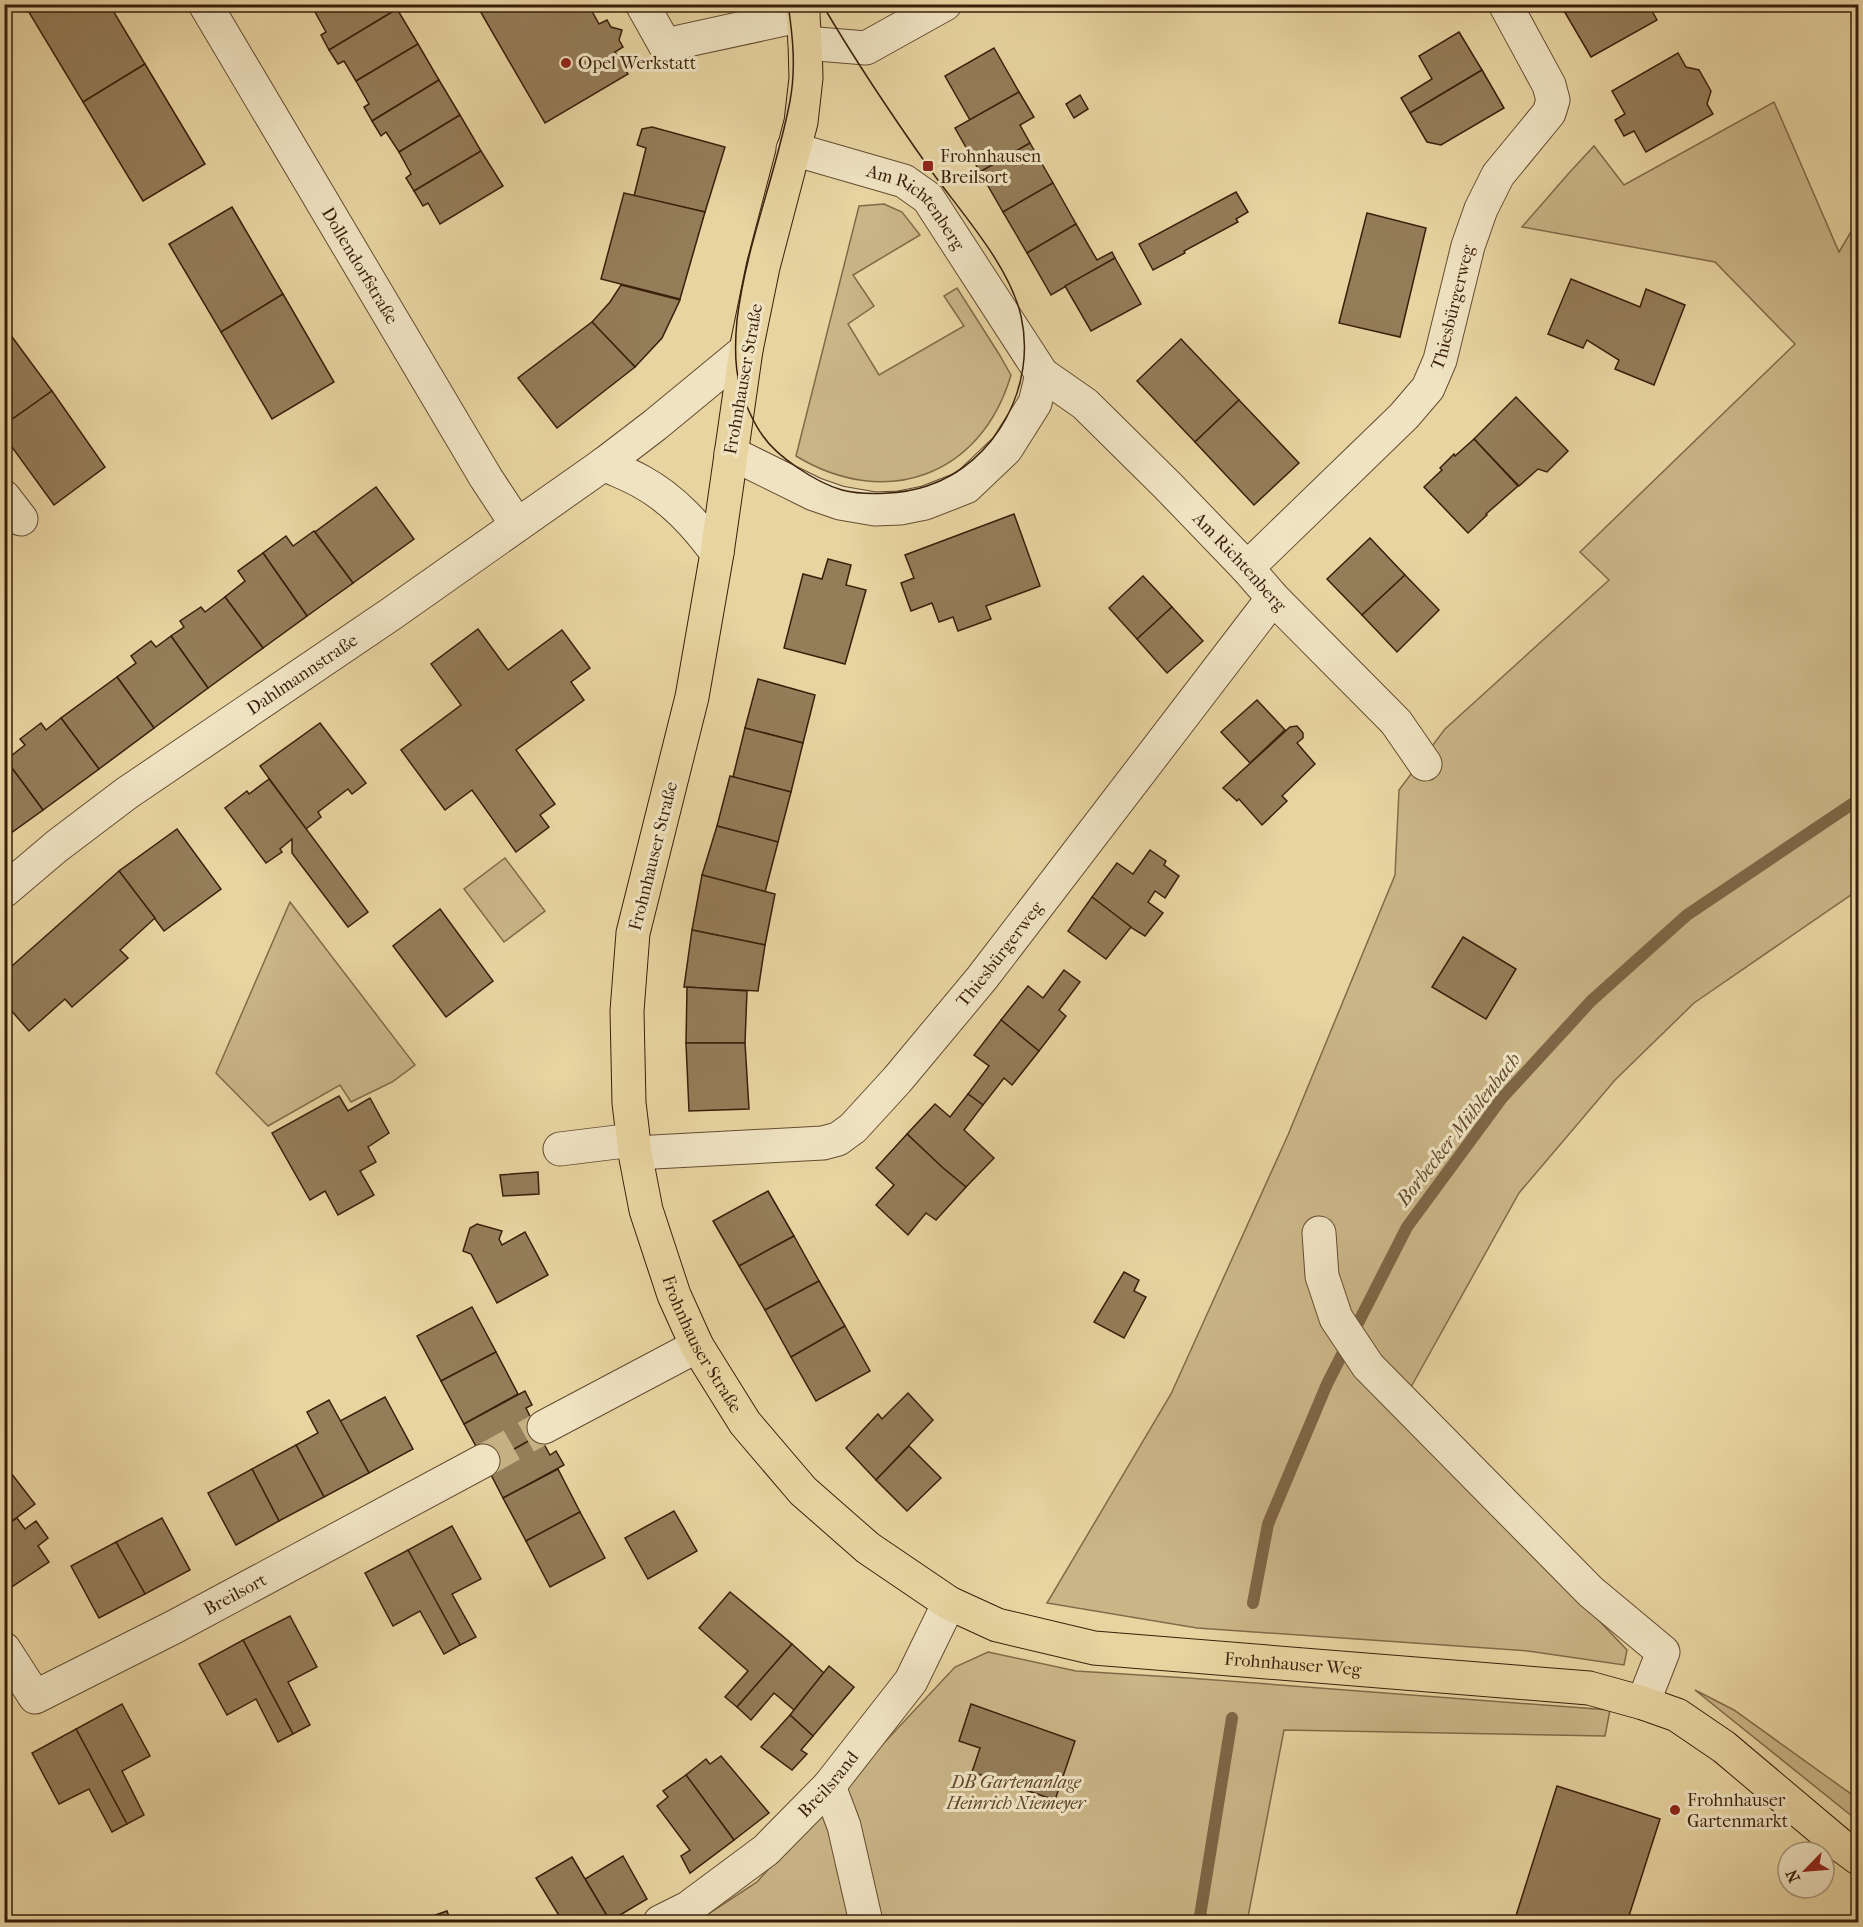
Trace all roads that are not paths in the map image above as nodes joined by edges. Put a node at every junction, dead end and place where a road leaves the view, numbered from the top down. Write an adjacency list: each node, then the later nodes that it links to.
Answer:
1 (205, 4): 11 (street, Dollendorfstraße)
2 (642, 4): 5 (street)
3 (945, 4): 5 (street)
4 (1505, 4): 13 (street, Thiesbürgerweg)
5 (803, 21): 6 (main road, Frohnhauser Straße)
6 (793, 149): 7 (main road, Frohnhauser Straße); 8 (street, Am Richtenberg)
7 (746, 350): 9 (main road, Frohnhauser Straße); 10 (street, Dahlmannstraße)
8 (1042, 374): 9 (street); 13 (street, Am Richtenberg)
9 (730, 453): 12 (main road, Frohnhauser Straße)
10 (604, 464): 11 (street, Dahlmannstraße); 12 (street)
11 (517, 525): 16 (street, Dahlmannstraße)
12 (717, 553): 17 (main road, Frohnhauser Straße)
13 (1247, 568): 14 (street, Am Richtenberg)
14 (1273, 598): 15 (street, Am Richtenberg); 17 (street, Thiesbürgerweg)
15 (1425, 764)
16 (4, 891)
17 (634, 1147): 18 (street, Thiesbürgerweg); 20 (main road, Frohnhauser Straße)
18 (560, 1149)
19 (1319, 1233): 25 (street)
20 (697, 1346): 21 (street); 23 (main road, Frohnhauser Straße)
21 (544, 1427)
22 (483, 1461): 24 (street, Breilsort)
23 (949, 1603): 25 (main road, Frohnhauser Weg); 26 (street, Breilsrand)
24 (4, 1649)
25 (1643, 1703): 27 (main road, Frohnhauser Weg)
26 (829, 1786): 28 (street, Breilsrand); 29 (street)
27 (1858, 1858)
28 (660, 1923)
29 (866, 1923)

